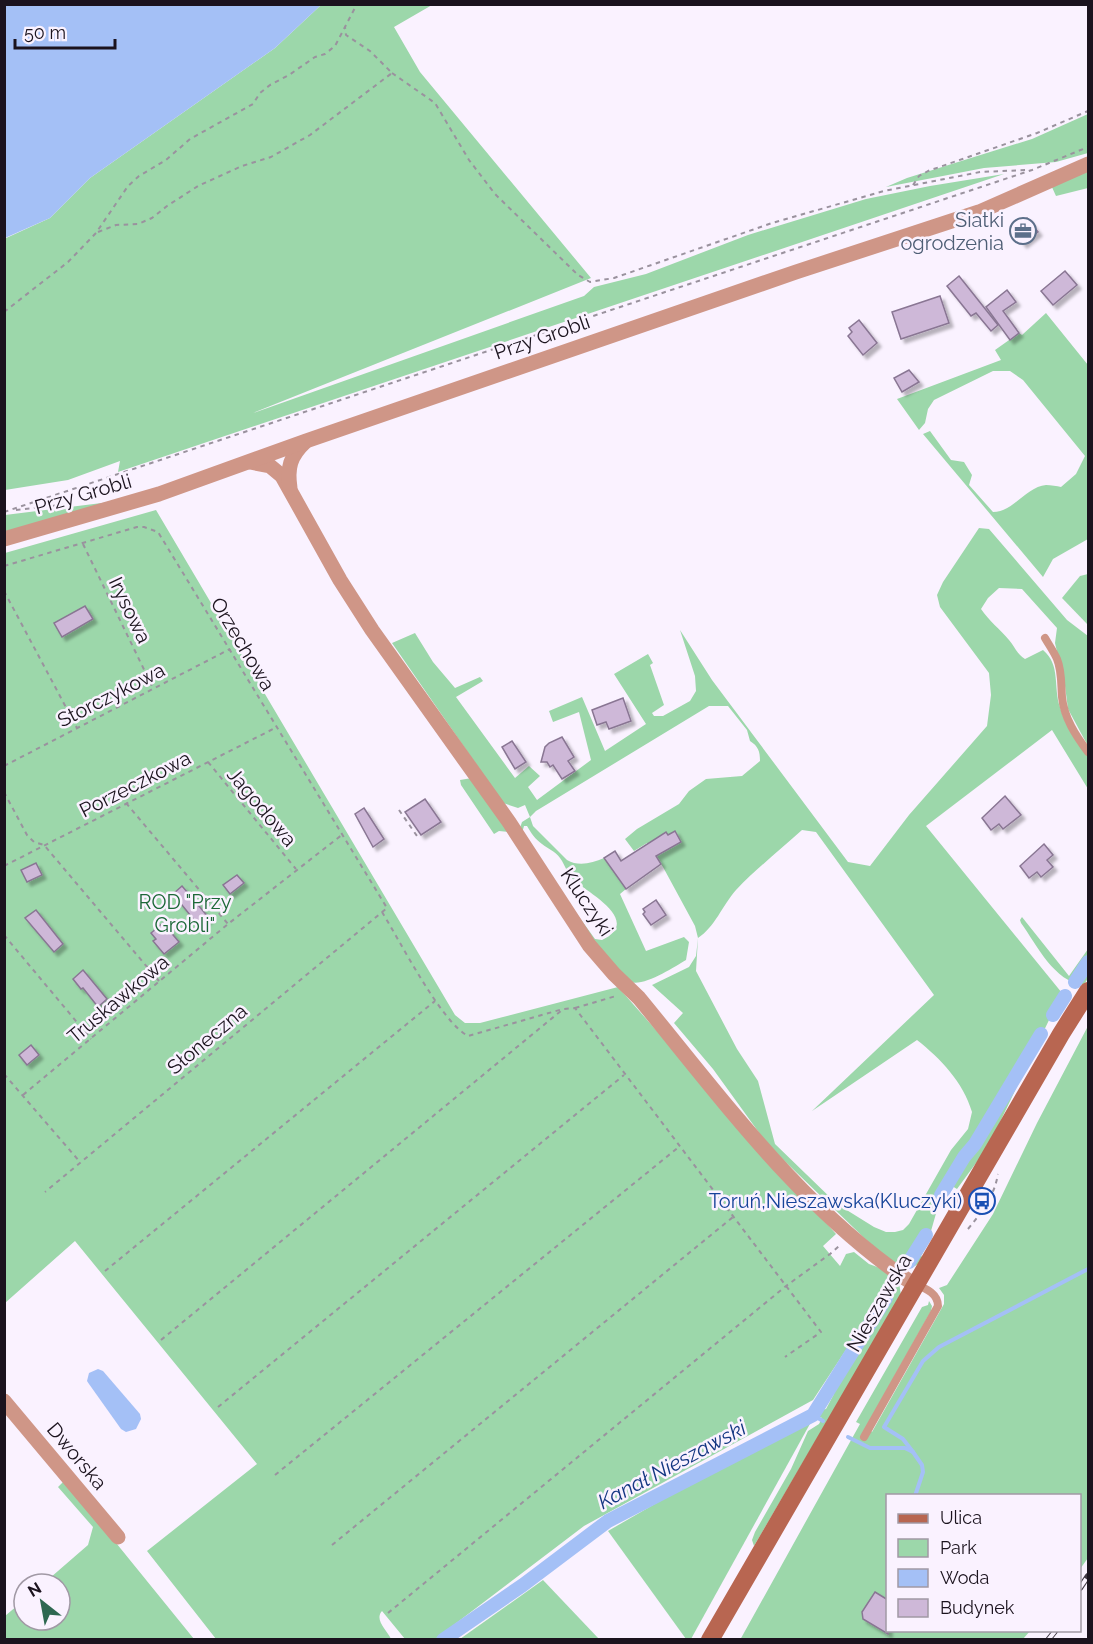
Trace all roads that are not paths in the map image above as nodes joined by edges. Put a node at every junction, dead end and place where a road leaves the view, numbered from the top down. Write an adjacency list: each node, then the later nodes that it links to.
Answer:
1 (1089, 164): 2 (street, Przy Grobli)
2 (306, 441): 3 (street, Przy Grobli); 4 (street)
3 (250, 462): 4 (street, Kluczyki); 5 (street, Przy Grobli)
4 (290, 488): 9 (street, Kluczyki)
5 (4, 539)
6 (1045, 638): 7 (lane)
7 (1089, 752)
8 (1089, 991): 9 (main road, Nieszawska)
9 (915, 1285): 11 (lane); 13 (main road, Nieszawska)
10 (4, 1401): 12 (street, Dworska)
11 (864, 1437)
12 (118, 1537)
13 (710, 1640)

